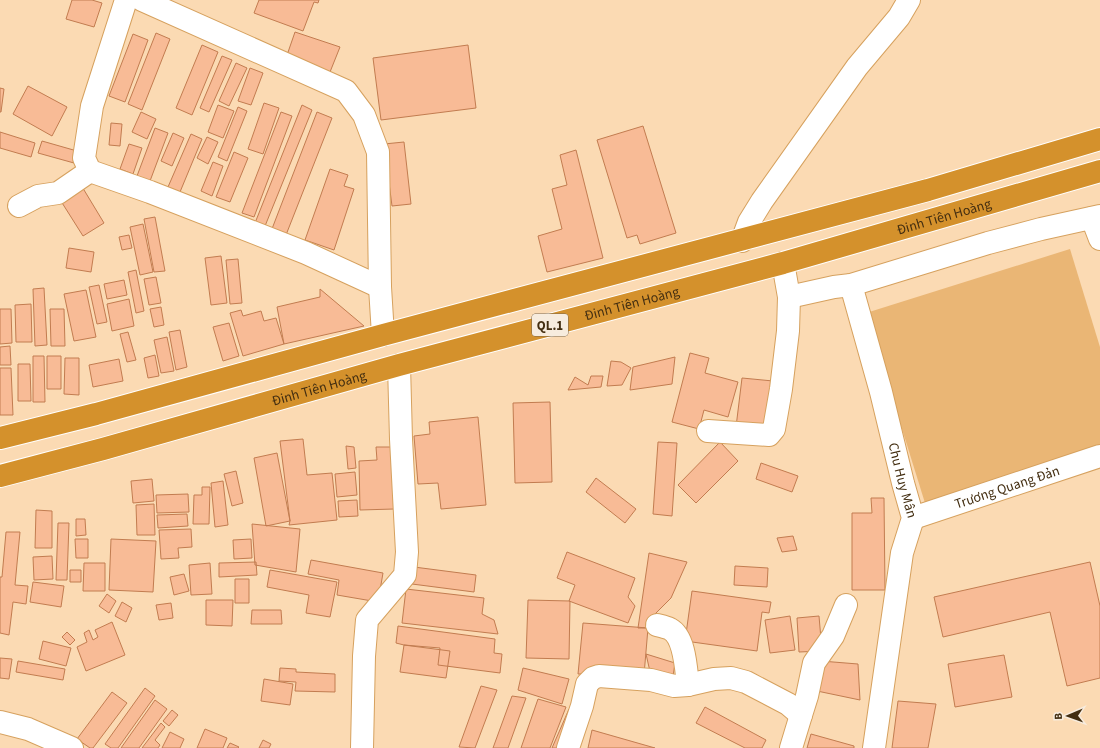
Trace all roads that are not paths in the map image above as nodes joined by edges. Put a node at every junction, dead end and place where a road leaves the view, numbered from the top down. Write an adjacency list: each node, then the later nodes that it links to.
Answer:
1 (126, 0): 5 (street)
2 (142, 0): 13 (street)
3 (909, 0): 10 (street)
4 (1100, 139): 10 (highway, QL.1)
5 (90, 171): 7 (street); 13 (street)
6 (1100, 171): 11 (highway, Đinh Tiên Hoàng / QL.1)
7 (19, 206)
8 (1096, 217): 9 (street); 12 (street)
9 (1100, 239)
10 (742, 241): 15 (highway, QL.1)
11 (783, 263): 14 (street); 16 (highway, Đinh Tiên Hoàng / QL.1)
12 (851, 285): 14 (street); 21 (street, Chu Huy Mân)
13 (380, 287): 15 (street)
14 (789, 297): 17 (street)
15 (383, 335): 18 (highway, QL.1)
16 (399, 365): 20 (highway, Đinh Tiên Hoàng / QL.1); 28 (street)
17 (708, 431)
18 (0, 438)
19 (1100, 456): 21 (street, Trương Quang Đản)
20 (0, 476)
21 (913, 518): 31 (street, Chu Huy Mân)
22 (846, 605): 25 (street)
23 (657, 625): 24 (street)
24 (688, 685): 25 (street); 29 (street)
25 (801, 715): 30 (street)
26 (0, 722): 27 (street)
27 (72, 748)
28 (362, 748)
29 (568, 748)
30 (791, 748)
31 (874, 748)

